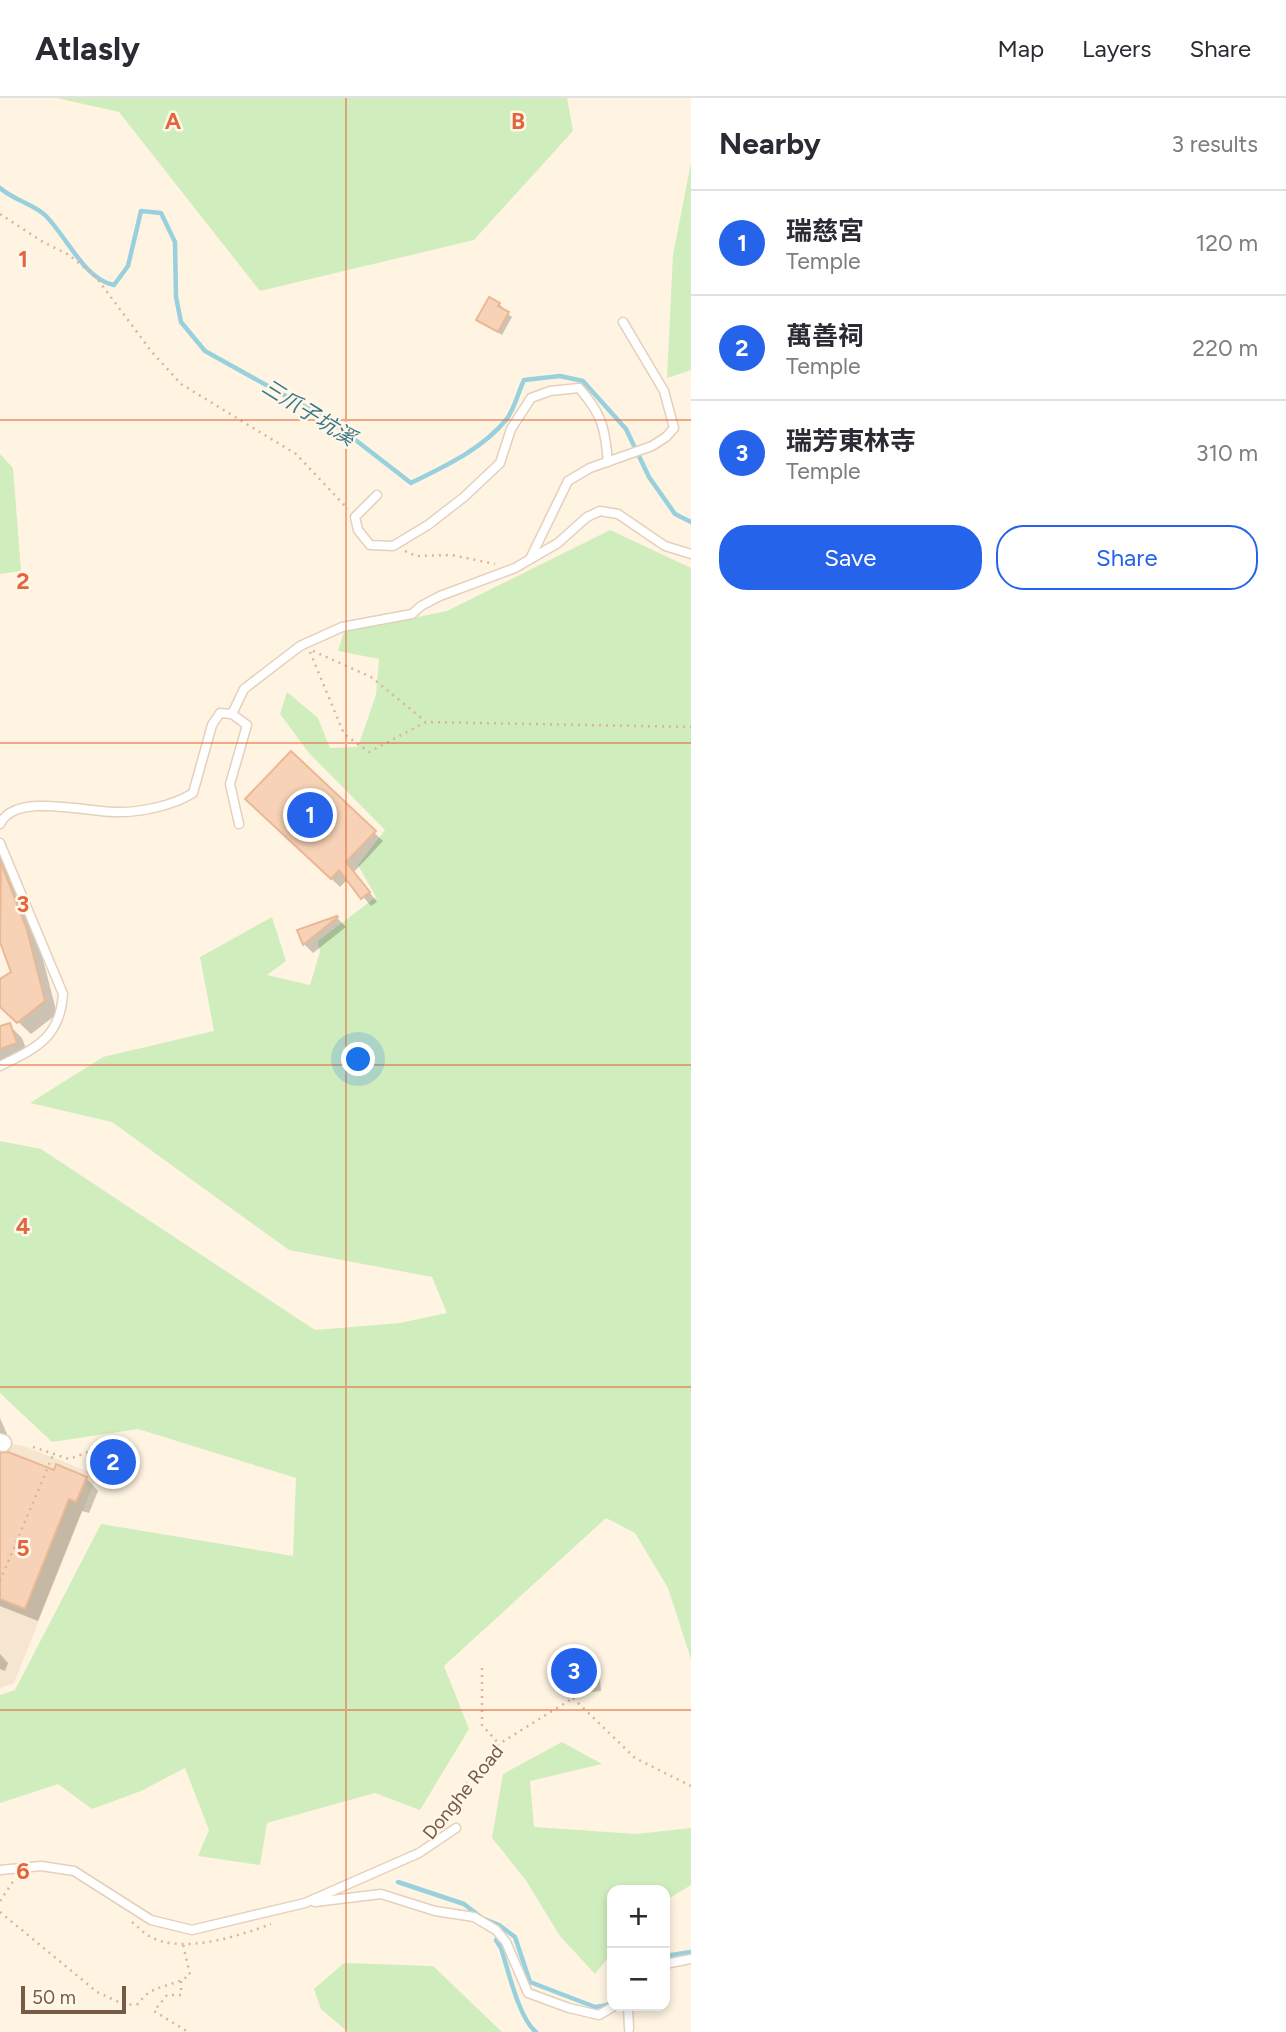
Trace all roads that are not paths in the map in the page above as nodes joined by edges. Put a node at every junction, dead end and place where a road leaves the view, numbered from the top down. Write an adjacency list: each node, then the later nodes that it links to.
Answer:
1 (623, 322): 2 (lane)
2 (608, 462): 3 (lane); 5 (lane)
3 (377, 495)
4 (691, 554): 5 (lane)
5 (530, 560): 6 (lane)
6 (232, 714): 7 (lane); 8 (lane)
7 (0, 824)
8 (239, 824)
9 (0, 843): 10 (lane)
10 (0, 1066)
11 (456, 1828): 13 (lane)
12 (0, 1870): 13 (lane)
13 (305, 1903): 16 (lane)
14 (691, 1959): 15 (lane)
15 (670, 1963)
16 (607, 2010)
17 (628, 2011): 18 (lane)
18 (629, 2029)

